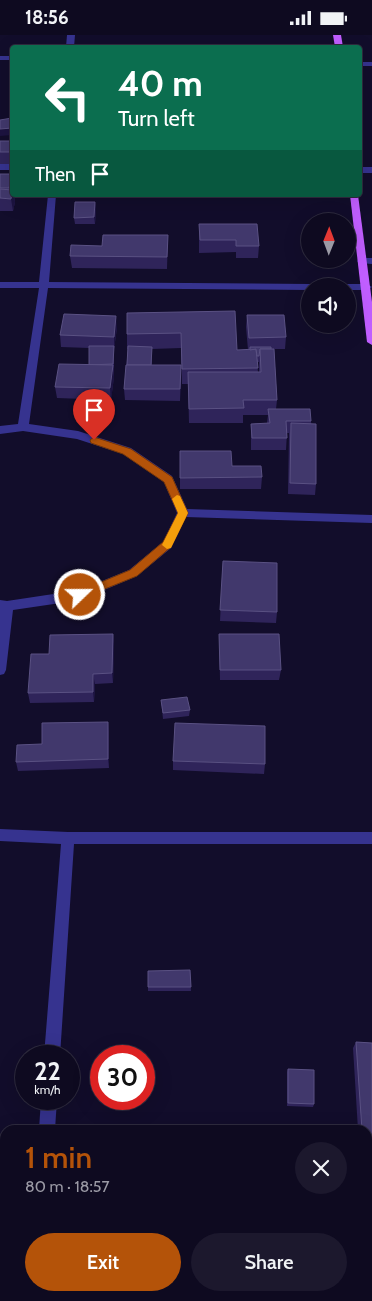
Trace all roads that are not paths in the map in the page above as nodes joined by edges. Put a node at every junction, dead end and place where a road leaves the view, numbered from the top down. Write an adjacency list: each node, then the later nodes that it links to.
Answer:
1 (52, 197): 5 (street)
2 (354, 197): 3 (main road)
3 (367, 261): 8 (main road)
4 (0, 285): 5 (street)
5 (44, 285): 6 (street); 10 (street)
6 (301, 287)
7 (356, 287): 8 (street)
8 (366, 287): 9 (main road)
9 (372, 342)
10 (23, 427): 11 (street); 12 (street)
11 (0, 430)
12 (183, 513): 13 (street); 14 (street)
13 (372, 519)
14 (4, 606): 15 (street)
15 (0, 669)
16 (0, 835): 17 (street)
17 (68, 838): 18 (street); 19 (street)
18 (372, 838)
19 (53, 1045)
20 (48, 1110): 21 (street)
21 (47, 1125)

